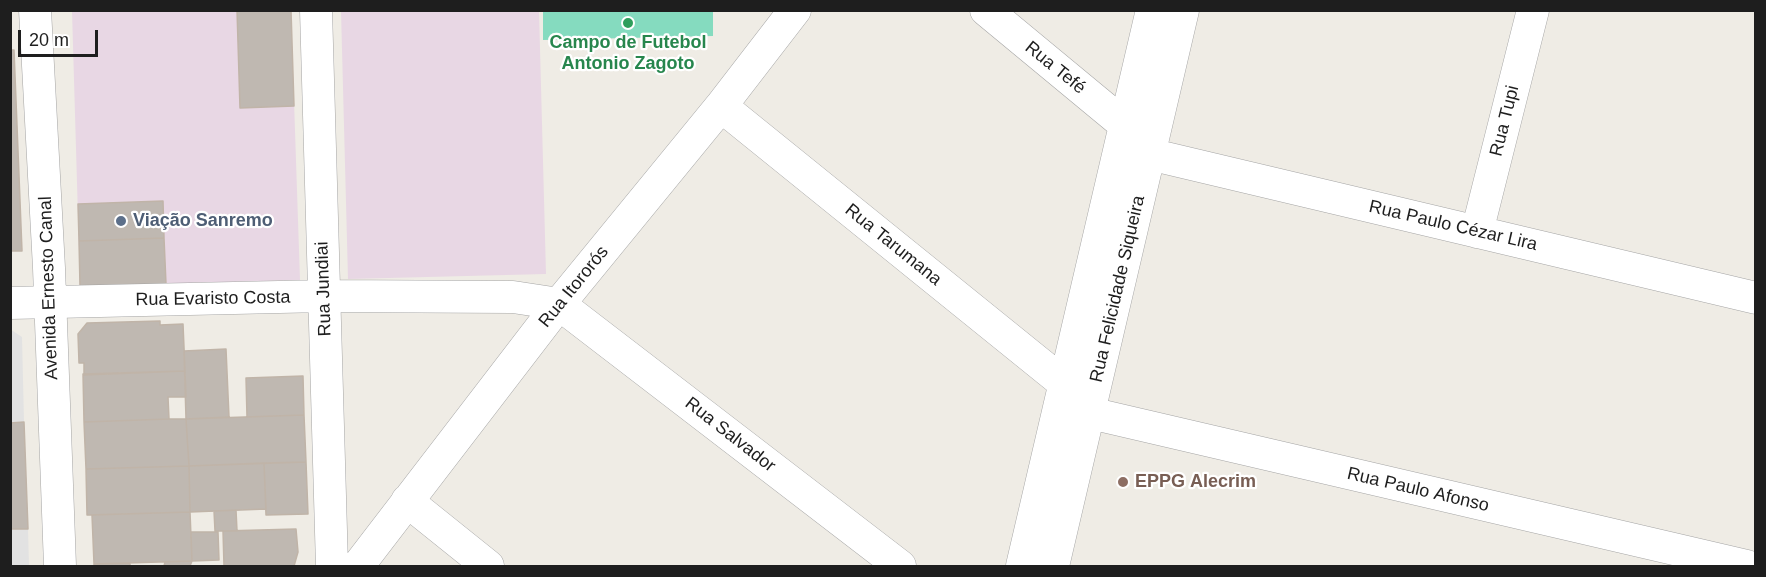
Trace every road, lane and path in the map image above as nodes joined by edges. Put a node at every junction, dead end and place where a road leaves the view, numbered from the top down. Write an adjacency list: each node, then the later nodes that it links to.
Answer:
1 (35, 10): 14 (street, Avenida Ernesto Canal)
2 (316, 10): 12 (street, Rua Jundiai)
3 (795, 10): 8 (street, Rua Itororós)
4 (986, 10): 9 (street, Rua Tefé)
5 (1152, 10): 9 (street, Rua Felicidade Siqueira)
6 (1183, 10): 10 (street, Rua Felicidade Siqueira)
7 (1533, 10): 11 (street, Rua Tupi)
8 (721, 106): 16 (street, Rua Itororós); 17 (street, Rua Tarumana)
9 (1125, 125): 17 (street, Rua Felicidade Siqueira)
10 (1149, 154): 11 (street, Rua Paulo Cézar Lira); 18 (street, Rua Felicidade Siqueira)
11 (1477, 232): 13 (street, Rua Paulo Cézar Lira)
12 (324, 296): 14 (street, Rua Evaristo Costa); 16 (street, Rua Evaristo Costa); 21 (street, Rua Jundiai)
13 (1755, 298)
14 (51, 302): 15 (street, Rua Evaristo Costa); 20 (street, Avenida Ernesto Canal)
15 (10, 303)
16 (559, 304): 19 (street, Rua Itororós); 24 (street, Rua Salvador)
17 (1065, 384): 25 (street, Rua Felicidade Siqueira)
18 (1090, 413): 26 (street, Rua Felicidade Siqueira); 27 (street, Rua Paulo Afonso)
19 (407, 501): 22 (street, Rua Itororós); 23 (street)
20 (60, 567)
21 (332, 567)
22 (358, 567)
23 (488, 567)
24 (900, 567)
25 (1022, 567)
26 (1053, 567)
27 (1747, 567)

